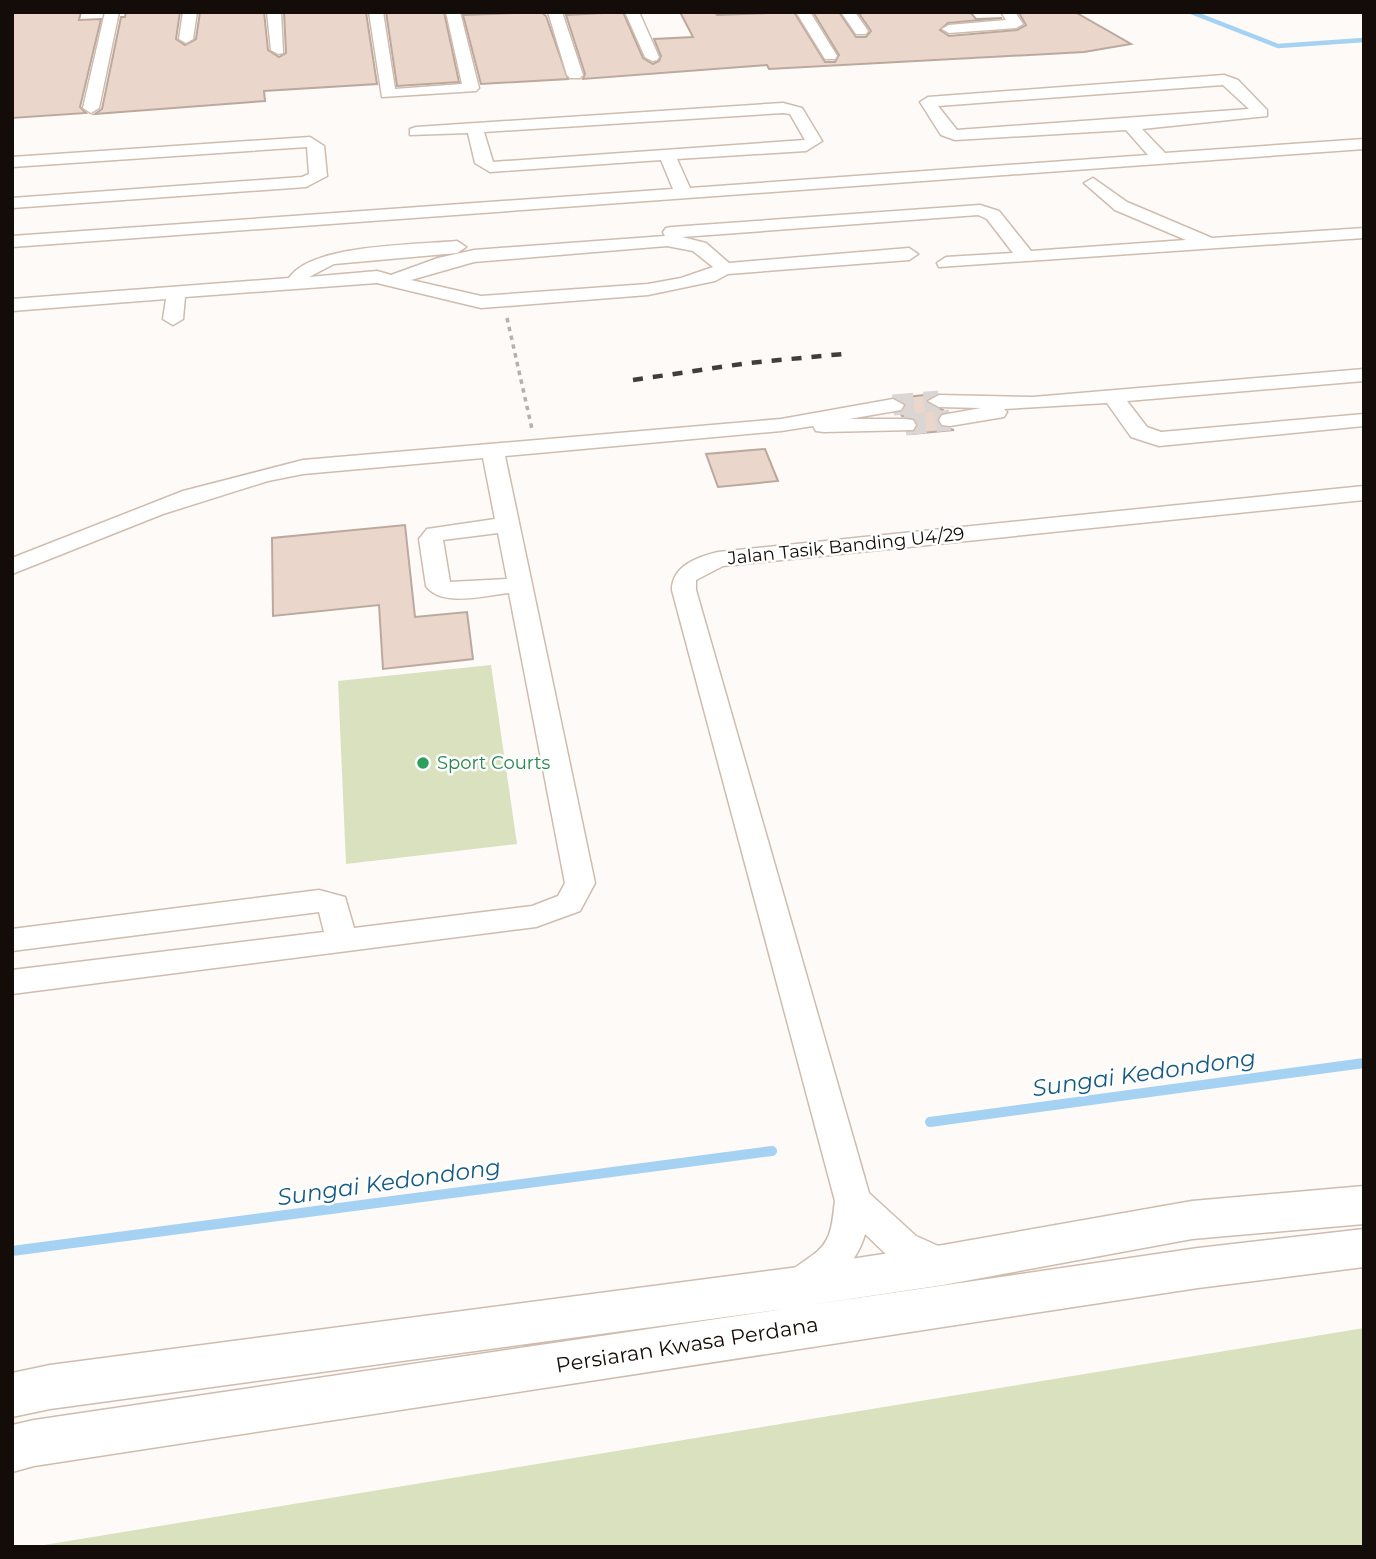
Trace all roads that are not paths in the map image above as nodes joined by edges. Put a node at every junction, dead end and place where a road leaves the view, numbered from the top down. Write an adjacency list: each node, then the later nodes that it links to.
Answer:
1 (112, 12): 18 (street)
2 (190, 12): 13 (street)
3 (274, 12): 14 (street)
4 (376, 12): 5 (street)
5 (453, 12)
6 (555, 12): 17 (street)
7 (632, 12): 16 (street)
8 (803, 12): 15 (street)
9 (848, 12): 12 (street)
10 (1008, 12): 11 (street)
11 (949, 29)
12 (861, 31)
13 (186, 39)
14 (278, 50)
15 (830, 56)
16 (652, 57)
17 (575, 75)
18 (91, 108)
19 (1130, 125): 19 (street); 24 (street)
20 (475, 129): 21 (street); 23 (street); 23 (street)
21 (416, 132)
22 (1364, 144): 24 (street)
23 (667, 155): 27 (street)
24 (1161, 159): 27 (street)
25 (12, 162): 29 (street)
26 (1119, 181): 32 (street)
27 (684, 194): 29 (street)
28 (12, 203): 29 (street)
29 (159, 212): 31 (street)
30 (1364, 233): 32 (street)
31 (12, 242)
32 (1207, 243): 34 (street)
33 (909, 254): 36 (street)
34 (1026, 257): 35 (street); 38 (street)
35 (946, 263)
36 (724, 269): 37 (street); 37 (street)
37 (394, 280): 38 (street)
38 (294, 283): 39 (street)
39 (176, 292): 40 (street); 41 (street)
40 (12, 305)
41 (173, 319)
42 (1364, 375): 43 (street)
43 (1113, 397): 45 (street); 47 (street)
44 (939, 401): 45 (street)
45 (1033, 403): 48 (street)
46 (893, 405): 49 (street)
47 (1364, 420)
48 (950, 421)
49 (781, 425): 50 (street); 51 (street)
50 (905, 425)
51 (493, 450): 53 (street); 54 (street)
52 (1364, 493): 59 (street, Jalan Tasik Banding U4/29)
53 (506, 525): 55 (street); 55 (street)
54 (12, 567)
55 (518, 585): 57 (street)
56 (12, 940): 57 (street)
57 (341, 941): 58 (street)
58 (12, 982)
59 (853, 1201): 62 (street); 63 (street, Jalan Tasik Banding U4/29)
60 (1364, 1205): 62 (main road)
61 (1364, 1248): 65 (main road, Persiaran Kwasa Perdana)
62 (943, 1265): 63 (main road)
63 (791, 1288): 64 (main road)
64 (12, 1395)
65 (12, 1449)

